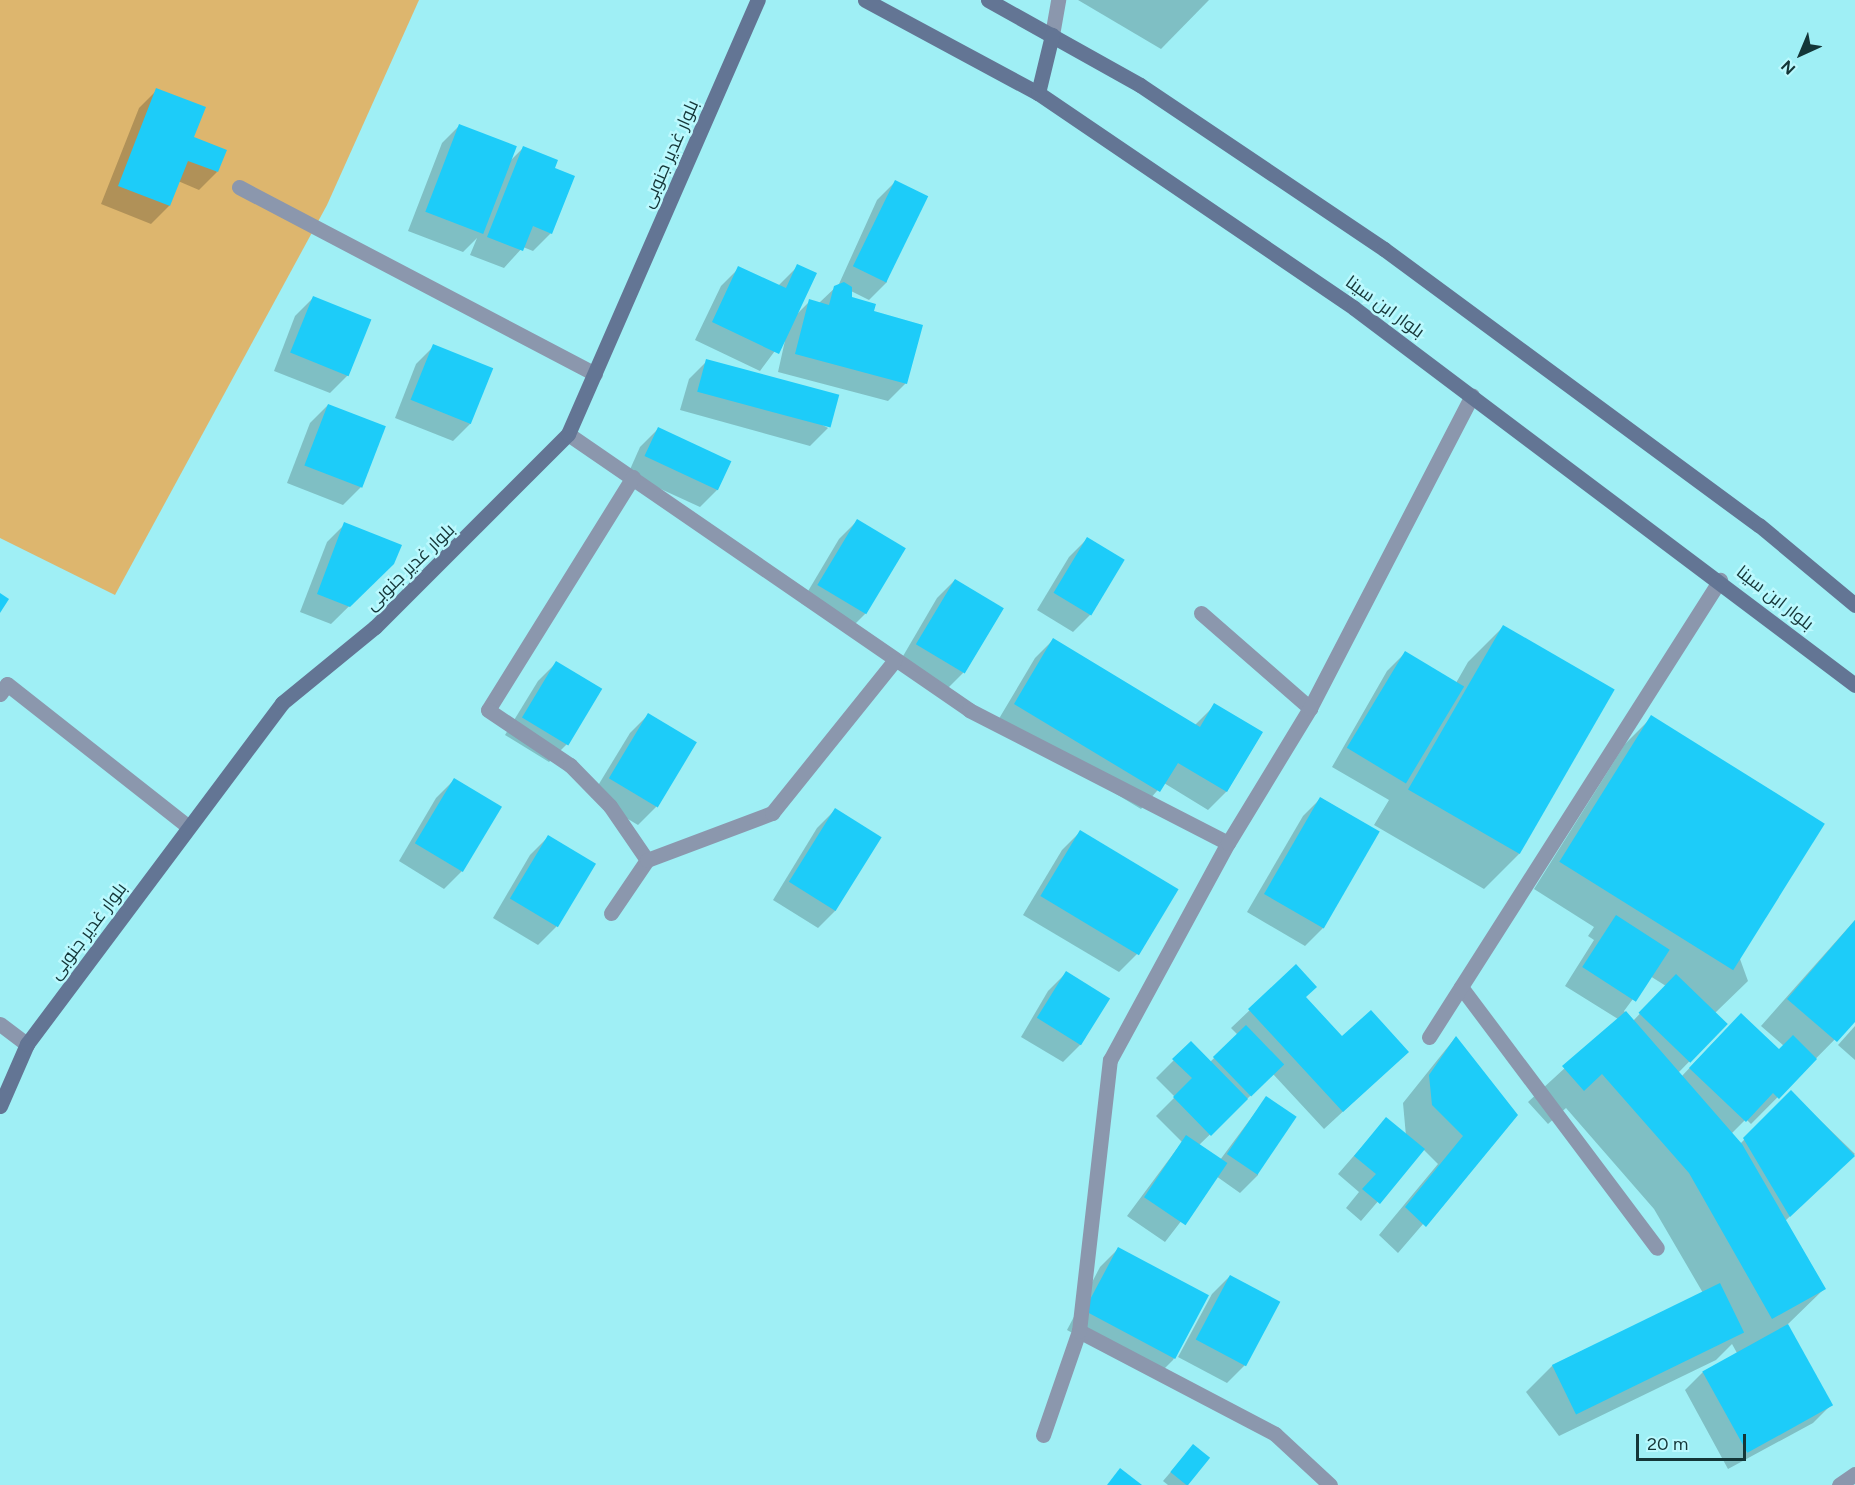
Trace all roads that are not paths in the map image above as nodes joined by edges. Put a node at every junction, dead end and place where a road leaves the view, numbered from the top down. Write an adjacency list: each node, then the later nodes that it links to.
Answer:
1 (758, 0): 8 (main road, بلوار غدیر جنوبی)
2 (865, 0): 6 (main road, بلوار ابن سینا)
3 (988, 0): 5 (main road)
4 (1058, 0): 5 (street)
5 (1052, 35): 6 (main road); 13 (main road)
6 (1038, 93): 9 (main road, بلوار ابن سینا)
7 (239, 187): 8 (street)
8 (595, 374): 10 (main road, بلوار غدیر جنوبی)
9 (1472, 395): 12 (main road, بلوار ابن سینا); 18 (street)
10 (568, 434): 11 (street); 19 (main road, بلوار غدیر جنوبی)
11 (633, 477): 15 (street); 21 (street)
12 (1720, 580): 16 (main road, بلوار ابن سینا); 23 (street)
13 (1855, 605)
14 (1201, 613): 18 (street)
15 (894, 661): 20 (street); 21 (street)
16 (1855, 685)
17 (0, 694): 19 (street)
18 (1310, 708): 20 (street)
19 (189, 827): 26 (main road, بلوار غدیر جنوبی)
20 (1228, 843): 29 (street)
21 (647, 860): 22 (street)
22 (611, 913)
23 (1461, 987): 25 (street); 28 (street)
24 (0, 1024): 26 (street)
25 (1429, 1037)
26 (27, 1044): 27 (main road, بلوار غدیر جنوبی)
27 (0, 1106)
28 (1657, 1248)
29 (1079, 1330): 30 (street); 32 (street)
30 (1043, 1435)
31 (1855, 1474): 33 (street)
32 (1330, 1485)
33 (1839, 1485)

